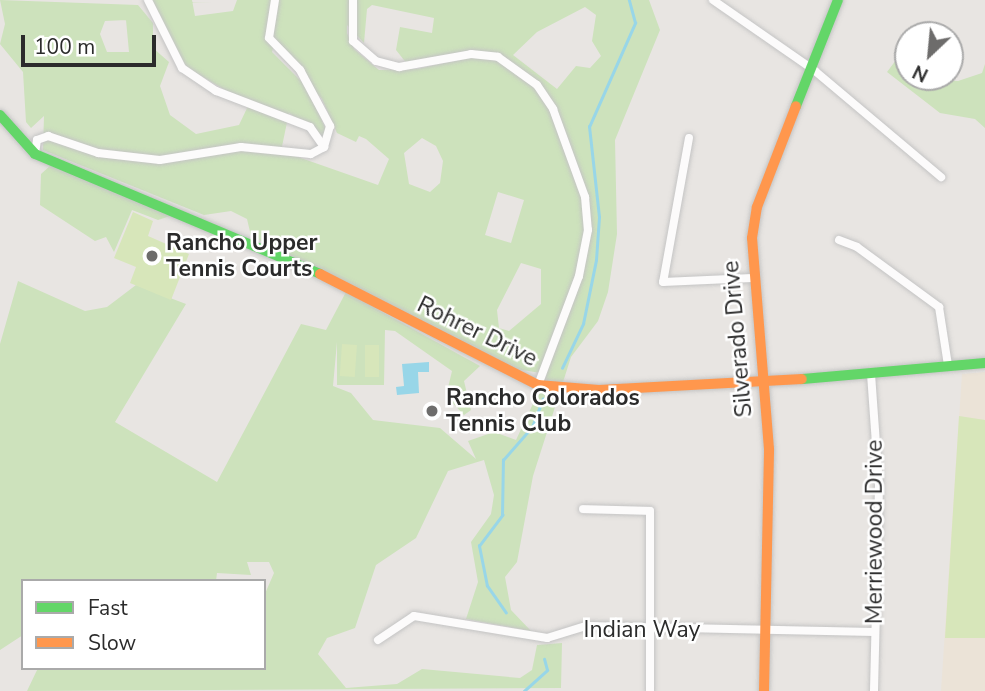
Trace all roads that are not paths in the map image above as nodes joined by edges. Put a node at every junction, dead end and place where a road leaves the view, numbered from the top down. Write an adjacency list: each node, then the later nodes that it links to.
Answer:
1 (148, 0): 9 (street)
2 (275, 0): 9 (street)
3 (353, 0): 18 (street)
4 (713, 0): 6 (street)
5 (838, 0): 6 (street, Silverado Drive)
6 (815, 71): 11 (street); 13 (street, Silverado Drive)
7 (0, 116): 10 (street, Rohrer Drive)
8 (689, 138): 13 (street)
9 (324, 147): 10 (street)
10 (35, 153): 18 (street, Rohrer Drive)
11 (941, 177)
12 (839, 240): 15 (street)
13 (752, 278): 17 (street, Silverado Drive)
14 (985, 363): 15 (street, Rohrer Drive)
15 (948, 365): 16 (street, Rohrer Drive)
16 (872, 374): 17 (street, Rohrer Drive); 22 (street, Merriewood Drive)
17 (761, 383): 18 (street, Rohrer Drive); 21 (street, Silverado Drive)
18 (538, 385)
19 (583, 509): 20 (street)
20 (653, 628): 21 (street, Indian Way); 23 (street, Indian Way); 24 (street)
21 (765, 631): 22 (street, Indian Way); 25 (street, Silverado Drive)
22 (874, 632): 26 (street, Merriewood Drive)
23 (378, 640)
24 (650, 691)
25 (764, 691)
26 (874, 691)

